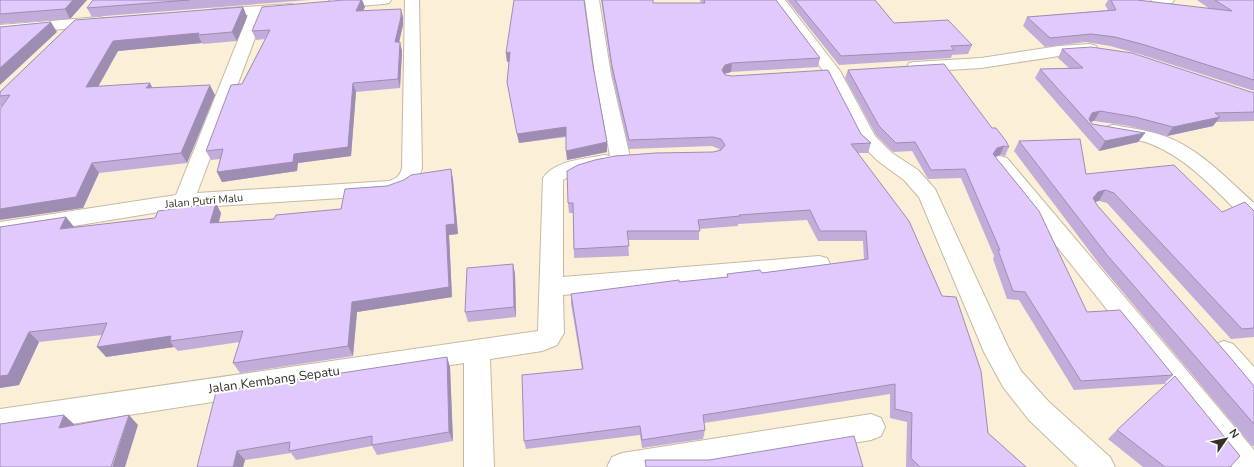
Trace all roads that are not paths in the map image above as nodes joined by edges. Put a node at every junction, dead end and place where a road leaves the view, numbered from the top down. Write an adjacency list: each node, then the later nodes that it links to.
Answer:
1 (384, 0): 7 (street)
2 (412, 0): 20 (street, Jalan Putri Malu)
3 (592, 0): 24 (street)
4 (777, 0): 32 (street)
5 (1158, 0): 6 (street)
6 (1167, 0)
7 (321, 5)
8 (91, 6): 13 (street)
9 (305, 6): 10 (street)
10 (258, 10): 11 (street); 20 (street)
11 (203, 14)
12 (116, 21): 13 (street)
13 (76, 24): 14 (street); 15 (street)
14 (0, 30)
15 (60, 39)
16 (1104, 52): 17 (street)
17 (897, 68)
18 (1094, 128): 21 (street)
19 (1000, 162): 33 (street)
20 (184, 201): 22 (street, Jalan Putri Malu)
21 (1254, 215)
22 (0, 230)
23 (819, 264): 24 (street)
24 (553, 287): 26 (street, Jalan Kembang Sepatu)
25 (1213, 338): 27 (street)
26 (483, 350): 28 (street, Jalan Kembang Sepatu); 30 (street)
27 (1254, 385)
28 (0, 422)
29 (871, 427): 31 (street)
30 (479, 467)
31 (622, 467)
32 (1100, 467)
33 (1250, 467)

